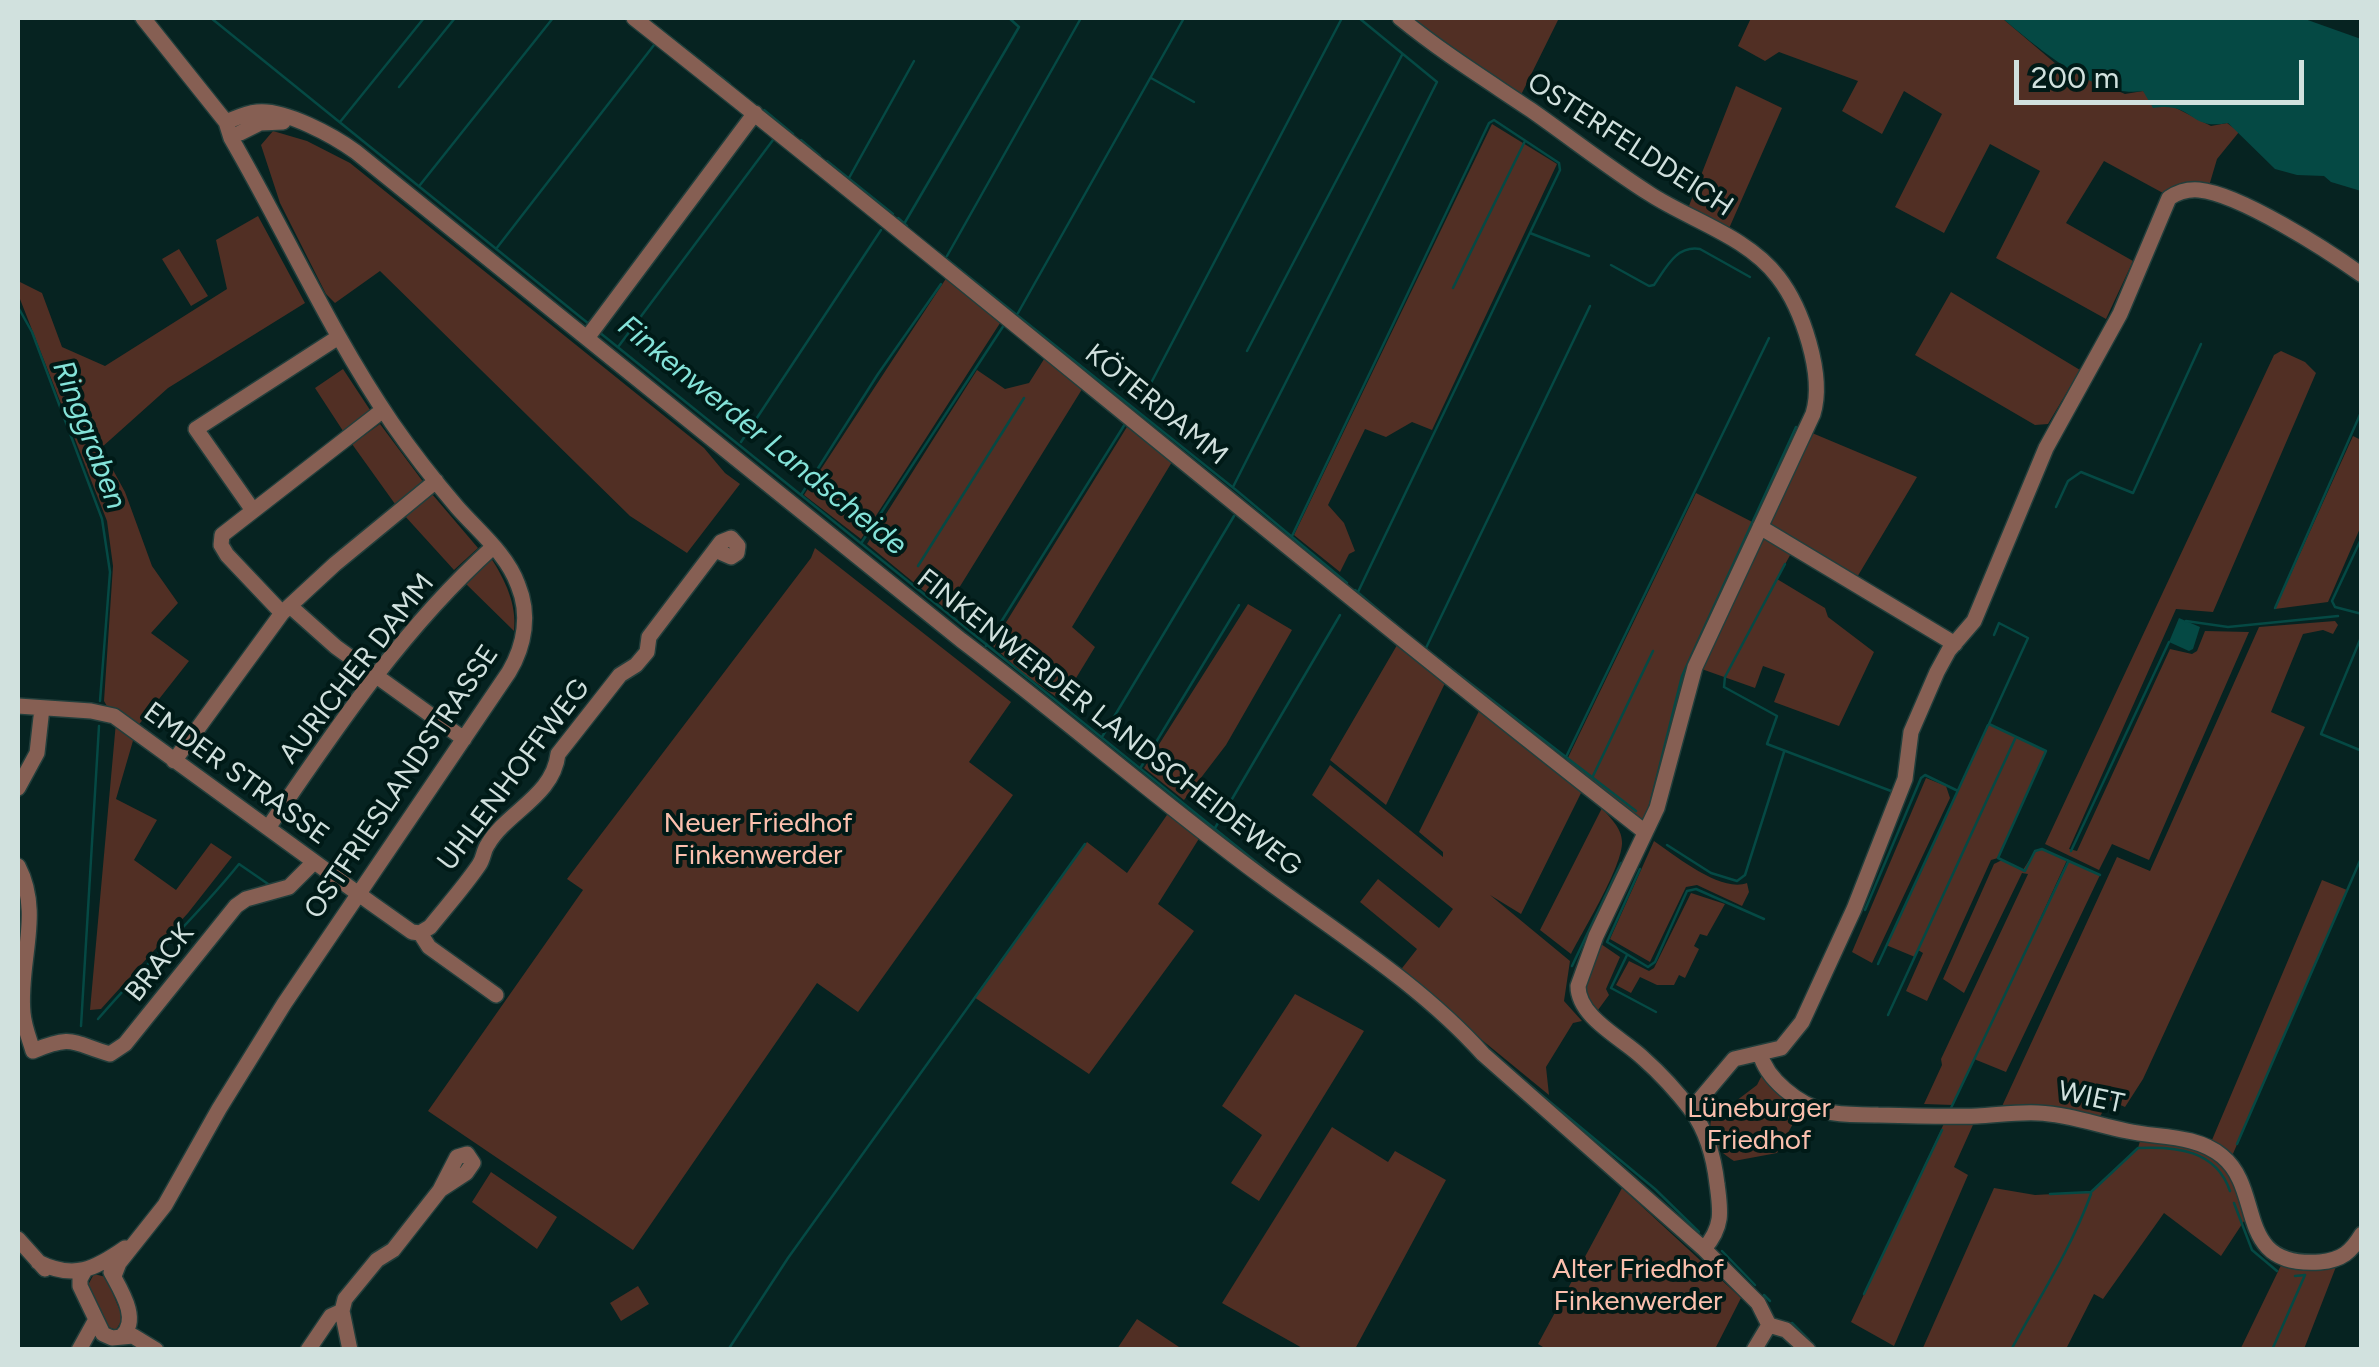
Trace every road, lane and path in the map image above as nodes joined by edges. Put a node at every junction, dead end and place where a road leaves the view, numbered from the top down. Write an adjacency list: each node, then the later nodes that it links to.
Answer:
1 (143, 18): 5 (street, OSTFRIESLANDSTRASSE)
2 (634, 18): 4 (street, KÖTERDAMM)
3 (1400, 18): 12 (street, OSTERFELDDEICH)
4 (755, 113): 7 (street); 24 (street, KÖTERDAMM)
5 (233, 128): 7 (street, FINKENWERDER LANDSCHEIDEWEG); 8 (street, OSTFRIESLANDSTRASSE)
6 (2362, 275): 16 (street)
7 (592, 331): 37 (street, FINKENWERDER LANDSCHEIDEWEG)
8 (338, 338): 9 (street, OSTFRIESLANDSTRASSE); 11 (street)
9 (384, 410): 10 (street, OSTFRIESLANDSTRASSE); 11 (street)
10 (436, 481): 13 (street, OSTFRIESLANDSTRASSE); 15 (street)
11 (252, 509): 15 (street)
12 (1760, 526): 16 (street); 24 (street, OSTERFELDDEICH)
13 (493, 547): 17 (street, AURICHER DAMM); 20 (street, OSTFRIESLANDSTRASSE)
14 (715, 550): 28 (street, UHLENHOFFWEG)
15 (286, 609): 17 (street); 21 (street)
16 (1955, 644): 31 (street)
17 (376, 676): 20 (street); 23 (street, AURICHER DAMM)
18 (18, 706): 19 (street, EMDER STRASSE)
19 (42, 708): 21 (street, EMDER STRASSE); 22 (street)
20 (464, 739): 27 (street, OSTFRIESLANDSTRASSE)
21 (174, 760): 23 (street, EMDER STRASSE)
22 (18, 788)
23 (268, 828): 25 (street, EMDER STRASSE)
24 (1645, 832): 32 (street, OSTERFELDDEICH)
25 (314, 862): 27 (street, EMDER STRASSE); 30 (street, BRACK)
26 (18, 866): 30 (street)
27 (359, 893): 28 (street); 36 (street, OSTFRIESLANDSTRASSE)
28 (420, 933): 29 (street)
29 (496, 995)
30 (26, 1042)
31 (1760, 1052): 32 (street); 34 (street, WIET)
32 (1691, 1110): 37 (street)
33 (440, 1190): 42 (street)
34 (2362, 1234)
35 (18, 1239): 38 (street)
36 (134, 1244): 39 (street, OSTFRIESLANDSTRASSE); 40 (street, OSTFRIESLANDSTRASSE)
37 (1704, 1248): 45 (street, FINKENWERDER LANDSCHEIDEWEG)
38 (38, 1262): 39 (street); 41 (street)
39 (92, 1267): 40 (street); 41 (street)
40 (114, 1276): 43 (street)
41 (80, 1286): 44 (street)
42 (342, 1311): 50 (street); 51 (street)
43 (132, 1320): 46 (street); 49 (street)
44 (95, 1321): 46 (street); 47 (street)
45 (1768, 1325): 52 (street); 53 (street, FINKENWERDER LANDSCHEIDEWEG)
46 (114, 1336): 47 (street); 48 (street)
47 (80, 1350)
48 (156, 1350)
49 (167, 1350)
50 (308, 1350)
51 (350, 1350)
52 (1754, 1350)
53 (1808, 1350)

